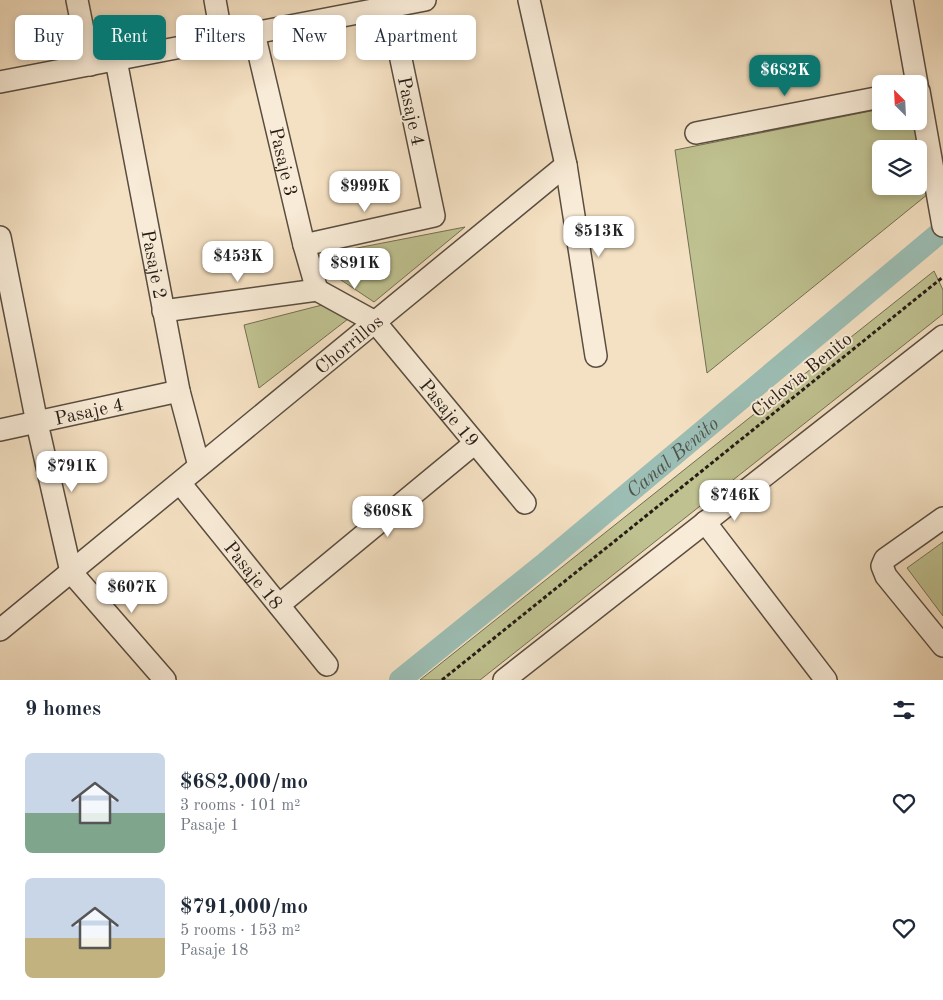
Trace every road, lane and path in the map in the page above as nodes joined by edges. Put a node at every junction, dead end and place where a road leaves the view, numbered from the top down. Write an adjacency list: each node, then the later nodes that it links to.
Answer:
1 (77, 0): 12 (street)
2 (215, 0): 8 (street)
3 (425, 0): 7 (street)
4 (529, 0): 18 (street)
5 (902, 0): 13 (street)
6 (355, 7): 7 (street); 9 (street)
7 (390, 7): 21 (street, Pasaje 4)
8 (218, 15)
9 (263, 31)
10 (116, 60): 12 (street); 24 (street, Pasaje 2)
11 (260, 60): 21 (street, Pasaje 3)
12 (90, 65): 14 (street)
13 (915, 75)
14 (0, 82)
15 (872, 99): 17 (street)
16 (926, 130): 19 (street)
17 (696, 133)
18 (566, 165): 25 (street, Chorrillos); 27 (street)
19 (942, 218)
20 (0, 236): 29 (street)
21 (304, 245): 23 (street, Pasaje 3)
22 (943, 277): 44 (path, Ciclovia Benito)
23 (317, 290): 24 (street); 25 (street)
24 (163, 311): 28 (street, Pasaje 2)
25 (375, 322): 31 (street, Pasaje 19); 32 (street, Chorrillos)
26 (943, 336): 36 (street)
27 (596, 356)
28 (178, 391): 29 (street, Pasaje 4); 32 (street, Pasaje 2)
29 (38, 423): 30 (street, Pasaje 4); 37 (street)
30 (0, 430)
31 (475, 443): 34 (street, Pasaje 19); 38 (street)
32 (200, 466): 33 (street, Chorrillos)
33 (180, 483): 37 (street, Chorrillos); 38 (street, Pasaje 18)
34 (525, 503)
35 (943, 518): 40 (street)
36 (705, 522): 42 (street); 45 (street)
37 (71, 572): 39 (street, Chorrillos); 43 (street)
38 (279, 605): 41 (street, Pasaje 18)
39 (0, 630)
40 (943, 646)
41 (327, 665)
42 (511, 678)
43 (165, 680)
44 (442, 680)
45 (826, 680)

